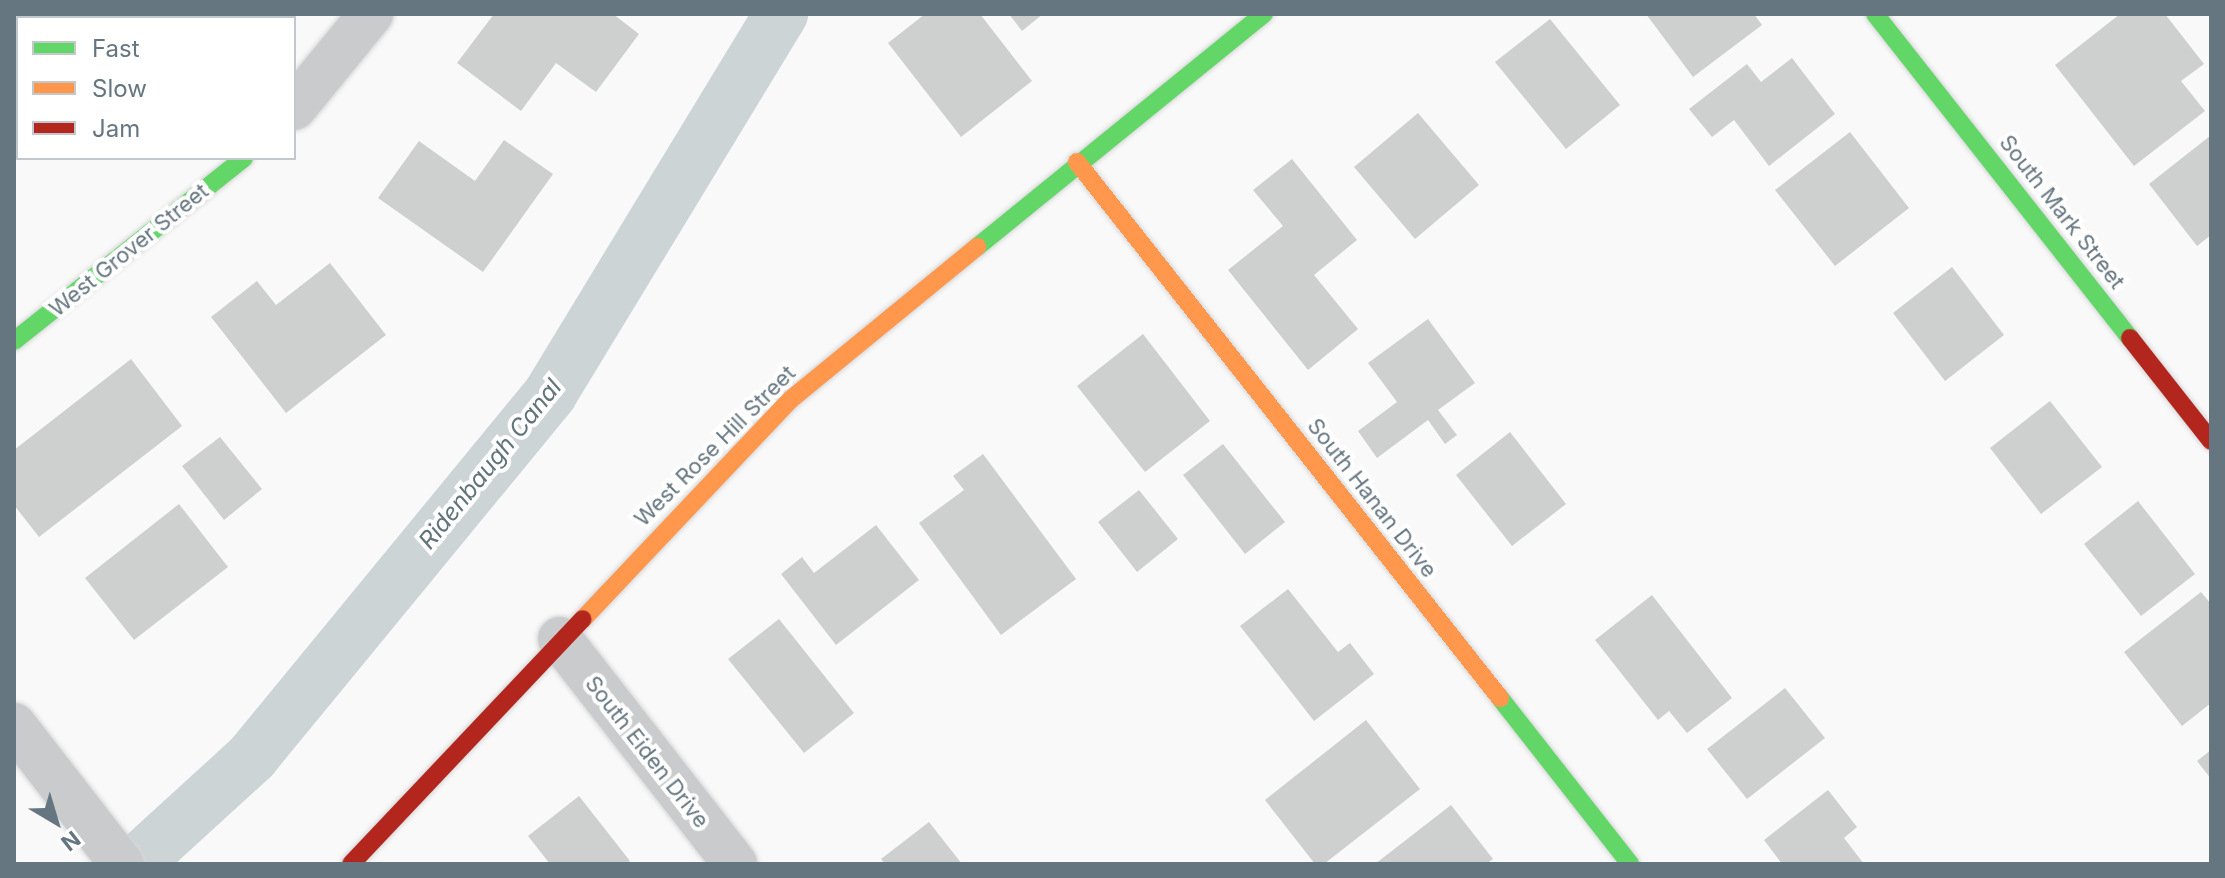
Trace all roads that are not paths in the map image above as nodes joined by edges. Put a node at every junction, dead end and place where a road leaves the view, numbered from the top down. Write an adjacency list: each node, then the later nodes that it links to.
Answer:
1 (371, 14): 4 (street)
2 (1264, 14): 6 (street, West Rose Hill Street)
3 (1875, 14): 8 (street, South Mark Street)
4 (296, 106)
5 (241, 160): 7 (street, West Grover Street)
6 (1077, 162): 9 (street, West Rose Hill Street); 14 (street, South Hanan Drive)
7 (14, 341)
8 (2211, 441)
9 (560, 639): 12 (street, West Rose Hill Street); 13 (street, South Eiden Drive)
10 (14, 725): 11 (street)
11 (110, 849)
12 (351, 864)
13 (735, 864)
14 (1630, 864)

